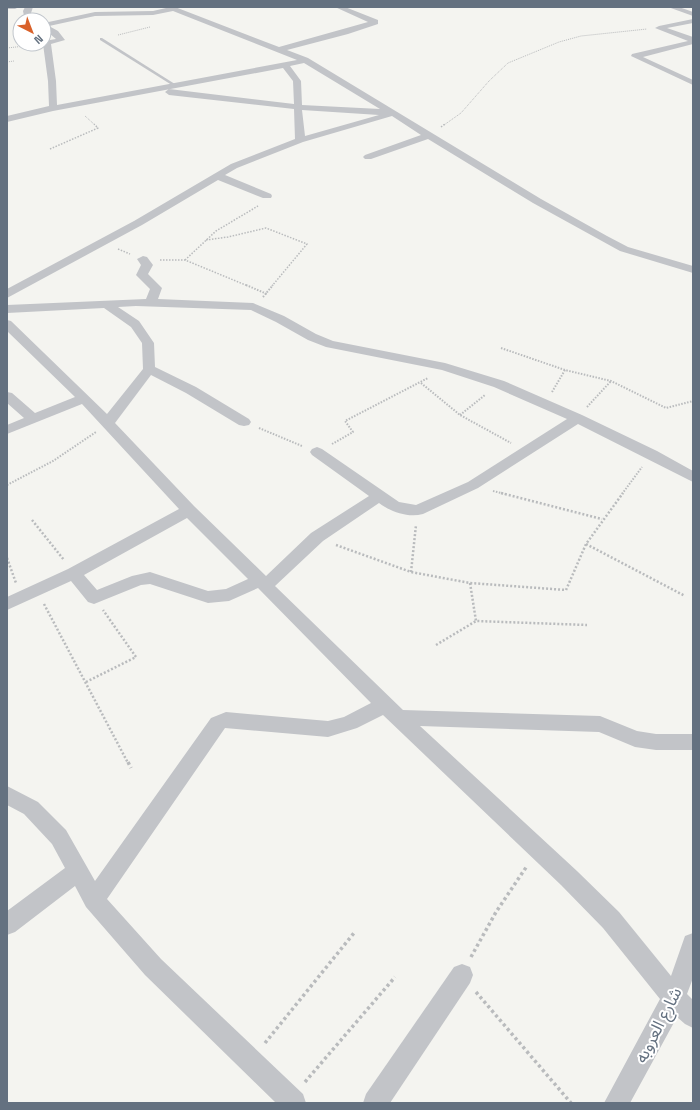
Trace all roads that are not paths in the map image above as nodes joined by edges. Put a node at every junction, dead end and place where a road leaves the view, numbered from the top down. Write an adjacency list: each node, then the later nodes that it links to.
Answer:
1 (7, 7): 2 (street)
2 (15, 7)
3 (339, 7): 14 (street)
4 (672, 7): 6 (street)
5 (171, 8): 8 (street); 14 (street)
6 (693, 14)
7 (693, 21): 11 (street)
8 (52, 23)
9 (52, 30): 12 (street)
10 (101, 39): 22 (lane)
11 (693, 41): 13 (street)
12 (52, 42)
13 (674, 47): 16 (street); 20 (street)
14 (278, 50): 17 (street)
15 (48, 52): 25 (street)
16 (687, 52)
17 (305, 60): 18 (street); 26 (street)
18 (285, 65): 22 (street); 24 (street)
19 (693, 74): 20 (street)
20 (680, 77): 21 (street)
21 (693, 84)
22 (176, 86): 23 (street)
23 (151, 90): 24 (street); 25 (street)
24 (298, 106): 26 (street); 29 (street)
25 (53, 108): 27 (street)
26 (392, 113): 28 (street); 29 (street)
27 (7, 119)
28 (429, 135): 30 (street); 34 (street)
29 (300, 140): 31 (street)
30 (368, 157)
31 (218, 176): 32 (street); 35 (street)
32 (267, 196)
33 (143, 259): 36 (street)
34 (693, 270)
35 (7, 294)
36 (151, 302): 37 (street); 43 (street)
37 (107, 305): 38 (street); 40 (street)
38 (7, 309)
39 (7, 324): 42 (street)
40 (149, 369): 45 (street); 46 (street)
41 (7, 396): 44 (street)
42 (84, 398): 44 (street); 46 (street)
43 (577, 418): 49 (street); 50 (street)
44 (33, 419): 47 (street)
45 (244, 422)
46 (107, 424): 51 (street)
47 (7, 430)
48 (317, 452): 50 (street)
49 (693, 477)
50 (379, 496): 53 (street)
51 (189, 510): 52 (street); 53 (street)
52 (74, 573): 53 (street); 54 (street)
53 (263, 583): 55 (street)
54 (14, 600)
55 (385, 704): 56 (street); 60 (street)
56 (399, 718): 57 (street); 64 (street)
57 (693, 742)
58 (7, 795): 59 (street)
59 (78, 871): 60 (street); 61 (street)
60 (94, 900): 66 (street)
61 (7, 924)
62 (693, 944): 64 (street, شارع العروبه)
63 (462, 975): 67 (street)
64 (674, 998): 65 (street); 68 (street, شارع العروبه)
65 (693, 1016)
66 (292, 1101)
67 (375, 1103)
68 (616, 1103)

